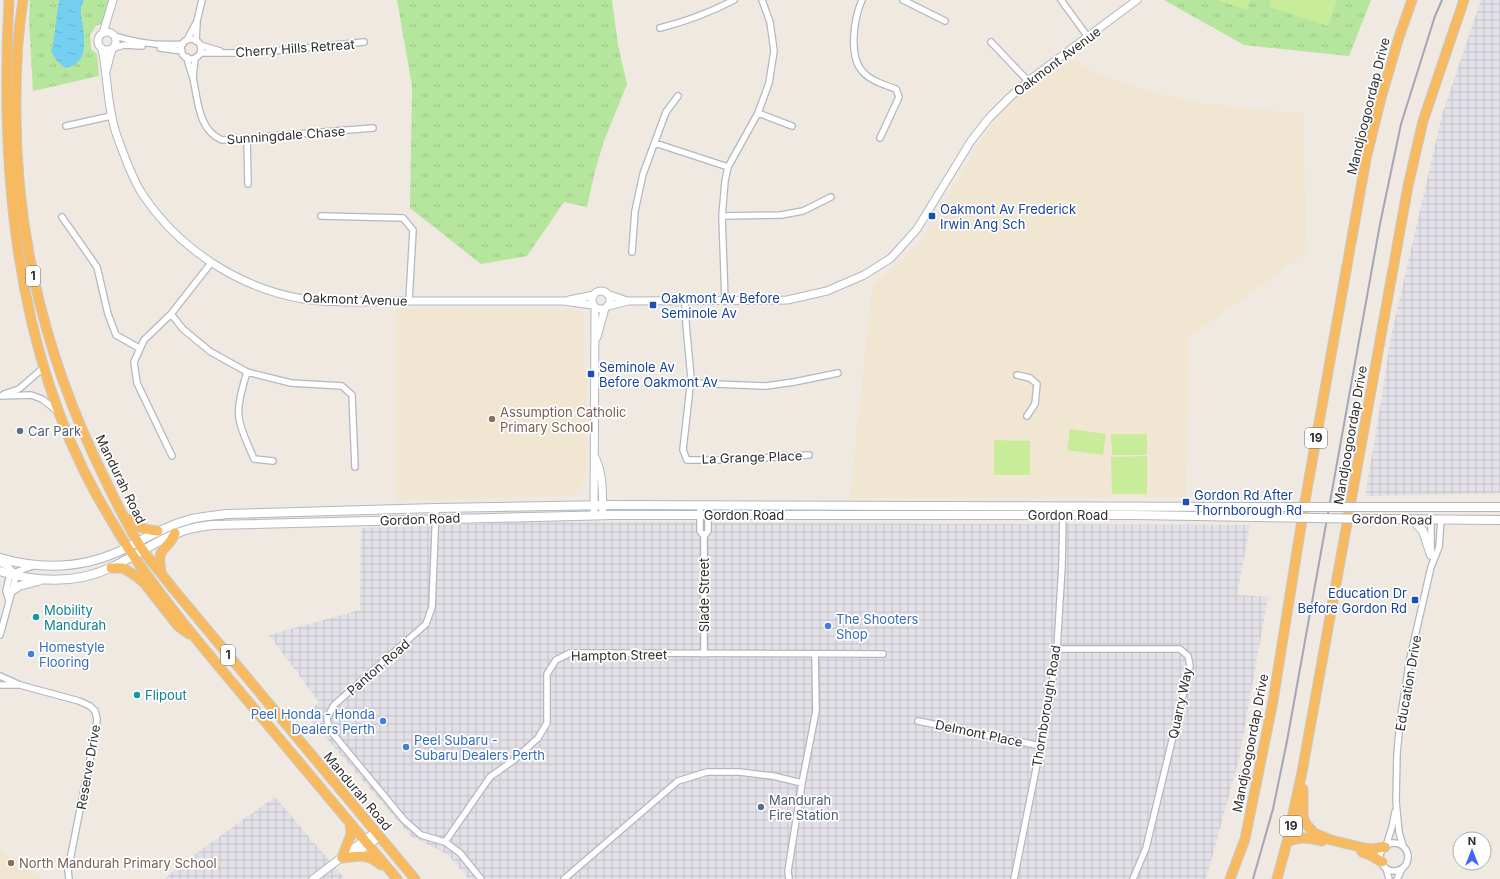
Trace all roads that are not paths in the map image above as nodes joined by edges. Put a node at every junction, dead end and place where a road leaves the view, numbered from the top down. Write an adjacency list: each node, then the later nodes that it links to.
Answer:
1 (10, 0): 43 (highway, Mandurah Road / 1)
2 (23, 0): 40 (highway, Mandurah Road / 1)
3 (113, 0): 13 (street)
4 (202, 0): 14 (street)
5 (734, 0): 16 (street)
6 (762, 0): 35 (street)
7 (862, 0): 42 (street)
8 (904, 0): 15 (street)
9 (1061, 0): 19 (street)
10 (1138, 0): 19 (street, Oakmont Avenue)
11 (1412, 0): 151 (highway, Mandjoogoordap Drive / 19)
12 (1464, 0): 129 (highway, Mandjoogoordap Drive / 19)
13 (108, 20): 17 (street); 18 (street)
14 (197, 21): 20 (street); 23 (street)
15 (945, 21)
16 (660, 28)
17 (103, 33): 18 (street); 25 (street)
18 (114, 35): 20 (street); 24 (street)
19 (1088, 37): 33 (street, Oakmont Avenue)
20 (185, 42): 23 (street); 26 (street)
21 (364, 42): 28 (street, Cherry Hills Retreat)
22 (991, 42): 33 (street)
23 (198, 43): 27 (street); 28 (street, Cherry Hills Retreat)
24 (113, 48): 25 (street); 26 (street); 31 (street, Oakmont Avenue)
25 (102, 49): 31 (street, Oakmont Avenue)
26 (182, 51): 29 (street)
27 (200, 53): 28 (street, Cherry Hills Retreat); 30 (street)
28 (226, 53)
29 (187, 58): 30 (street); 32 (street, Sunningdale Chase)
30 (195, 58): 32 (street, Sunningdale Chase)
31 (106, 73): 36 (street, Oakmont Avenue)
32 (193, 80): 41 (street, Sunningdale Chase)
33 (1028, 81): 59 (street, Oakmont Avenue)
34 (678, 96): 44 (street)
35 (758, 113): 38 (street); 45 (street)
36 (111, 116): 37 (street); 53 (street, Oakmont Avenue)
37 (66, 126)
38 (792, 126)
39 (373, 128): 41 (street, Sunningdale Chase)
40 (16, 138): 43 (main road); 85 (highway, Mandurah Road / 1)
41 (247, 138): 47 (street)
42 (880, 138)
43 (1, 139): 46 (highway, Mandurah Road / 1)
44 (655, 143): 45 (street); 52 (street)
45 (728, 167): 50 (street)
46 (2, 177): 66 (highway, Mandurah Road / 1)
47 (248, 184)
48 (831, 197): 50 (street)
49 (321, 216): 56 (street)
50 (722, 216): 59 (street)
51 (62, 217): 65 (street)
52 (632, 252)
53 (211, 263): 56 (street, Oakmont Avenue); 63 (street)
54 (607, 294): 55 (street); 60 (street, Oakmont Avenue); 62 (street)
55 (594, 296): 57 (street, Oakmont Avenue); 61 (street)
56 (409, 301): 57 (street, Oakmont Avenue)
57 (563, 301): 61 (street, Oakmont Avenue)
58 (685, 301): 59 (street, Oakmont Avenue); 60 (street, Oakmont Avenue); 70 (street, La Grange Place)
59 (725, 301)
60 (628, 302): 62 (street, Oakmont Avenue)
61 (594, 306): 62 (street); 64 (street)
62 (606, 307): 64 (street)
63 (171, 314): 65 (street); 67 (street)
64 (594, 343): 76 (street)
65 (139, 348): 75 (street)
66 (42, 369): 71 (street); 72 (highway, Mandurah Road / 1)
67 (247, 372): 77 (street); 78 (street)
68 (838, 373): 70 (street)
69 (1017, 375): 73 (street)
70 (690, 382): 74 (street, La Grange Place)
71 (0, 396): 72 (street)
72 (58, 412): 102 (highway, Mandurah Road / 1)
73 (1027, 416)
74 (809, 455)
75 (172, 456)
76 (595, 458): 79 (street); 80 (street)
77 (273, 461)
78 (355, 467)
79 (594, 506): 80 (main road, Gordon Road); 84 (main road, Gordon Road); 88 (street)
80 (602, 506): 81 (main road, Gordon Road); 89 (street)
81 (704, 506): 82 (main road, Gordon Road); 90 (street, Slade Street)
82 (1063, 506): 83 (main road, Gordon Road, bridge); 91 (street, Thornborough Road)
83 (1500, 507)
84 (436, 508): 86 (main road, Gordon Road); 92 (street, Panton Road)
85 (121, 512): 99 (highway); 101 (highway, Mandurah Road / 1)
86 (305, 512): 87 (main road, Gordon Road); 97 (main road)
87 (262, 513): 98 (main road); 99 (main road, Gordon Road)
88 (594, 515): 89 (main road, Gordon Road); 92 (main road, Gordon Road)
89 (603, 515): 90 (main road, Gordon Road)
90 (704, 515): 91 (main road, Gordon Road); 120 (street, Slade Street)
91 (1063, 515): 93 (main road, Gordon Road, bridge); 119 (street, Thornborough Road)
92 (436, 518): 97 (main road, Gordon Road); 134 (street, Panton Road)
93 (1413, 520): 94 (main road, Gordon Road); 104 (main road)
94 (1431, 520): 95 (main road, Gordon Road); 104 (street, Education Drive)
95 (1441, 520): 96 (main road, Gordon Road); 109 (street, Education Drive)
96 (1500, 520)
97 (306, 522): 98 (main road, Gordon Road)
98 (262, 523): 100 (main road, Gordon Road)
99 (158, 531): 101 (main road, Gordon Road)
100 (176, 534): 103 (main road, Gordon Road); 113 (highway)
101 (138, 542): 102 (main road, Gordon Road); 103 (highway, Mandurah Road / 1)
102 (127, 547): 105 (highway, Mandurah Road / 1); 108 (main road, Gordon Road)
103 (144, 550): 105 (main road, Gordon Road); 113 (highway, Mandurah Road / 1)
104 (1431, 555): 109 (street, Education Drive)
105 (134, 556): 110 (main road, Gordon Road); 118 (highway, Mandurah Road / 1)
106 (0, 558): 108 (main road, Gordon Road)
107 (0, 563): 112 (street)
108 (34, 566): 112 (street)
109 (1431, 567): 131 (street, Education Drive)
110 (111, 568): 114 (main road, Gordon Road); 118 (highway)
111 (0, 571): 112 (main road, Gordon Road)
112 (14, 574): 114 (main road, Gordon Road); 115 (street); 116 (street)
113 (162, 574): 133 (highway, Mandurah Road / 1)
114 (43, 580): 115 (main road)
115 (13, 590): 116 (street)
116 (9, 601): 117 (street)
117 (0, 635)
118 (195, 638): 132 (highway, Mandurah Road / 1)
119 (1057, 649): 128 (street, Thornborough Road); 150 (street, Quarry Way)
120 (704, 654): 121 (street, Hampton Street); 134 (street, Hampton Street)
121 (815, 654): 122 (street, Hampton Street); 130 (street)
122 (883, 654)
123 (0, 675): 124 (street); 126 (street, Reserve Drive)
124 (0, 680)
125 (0, 685): 126 (street, Reserve Drive)
126 (20, 685): 142 (street, Reserve Drive)
127 (918, 720): 128 (street, Delmont Place)
128 (1041, 746): 149 (street, Thornborough Road)
129 (1302, 772): 135 (highway, Mandjoogoordap Drive / 19); 137 (highway)
130 (802, 783): 147 (street); 148 (street)
131 (1396, 801): 137 (street, Education Drive); 138 (street, Education Drive)
132 (350, 823): 136 (highway, Mandurah Road / 1); 139 (highway)
133 (377, 834): 136 (street); 145 (highway, Mandurah Road / 1)
134 (446, 842): 146 (street, Panton Road)
135 (1288, 842): 140 (highway); 152 (highway, Mandjoogoordap Drive / 19)
136 (367, 843): 139 (street); 144 (highway, Mandurah Road / 1)
137 (1385, 846): 138 (street); 140 (street)
138 (1403, 846): 141 (street)
139 (342, 858): 143 (street); 144 (highway)
140 (1384, 865): 141 (street); 153 (street)
141 (1402, 869): 154 (street)
142 (69, 879)
143 (313, 879)
144 (397, 879)
145 (415, 879)
146 (481, 879)
147 (564, 879)
148 (788, 879)
149 (1014, 879)
150 (1133, 879)
151 (1230, 879)
152 (1277, 879)
153 (1389, 879)
154 (1397, 879)

